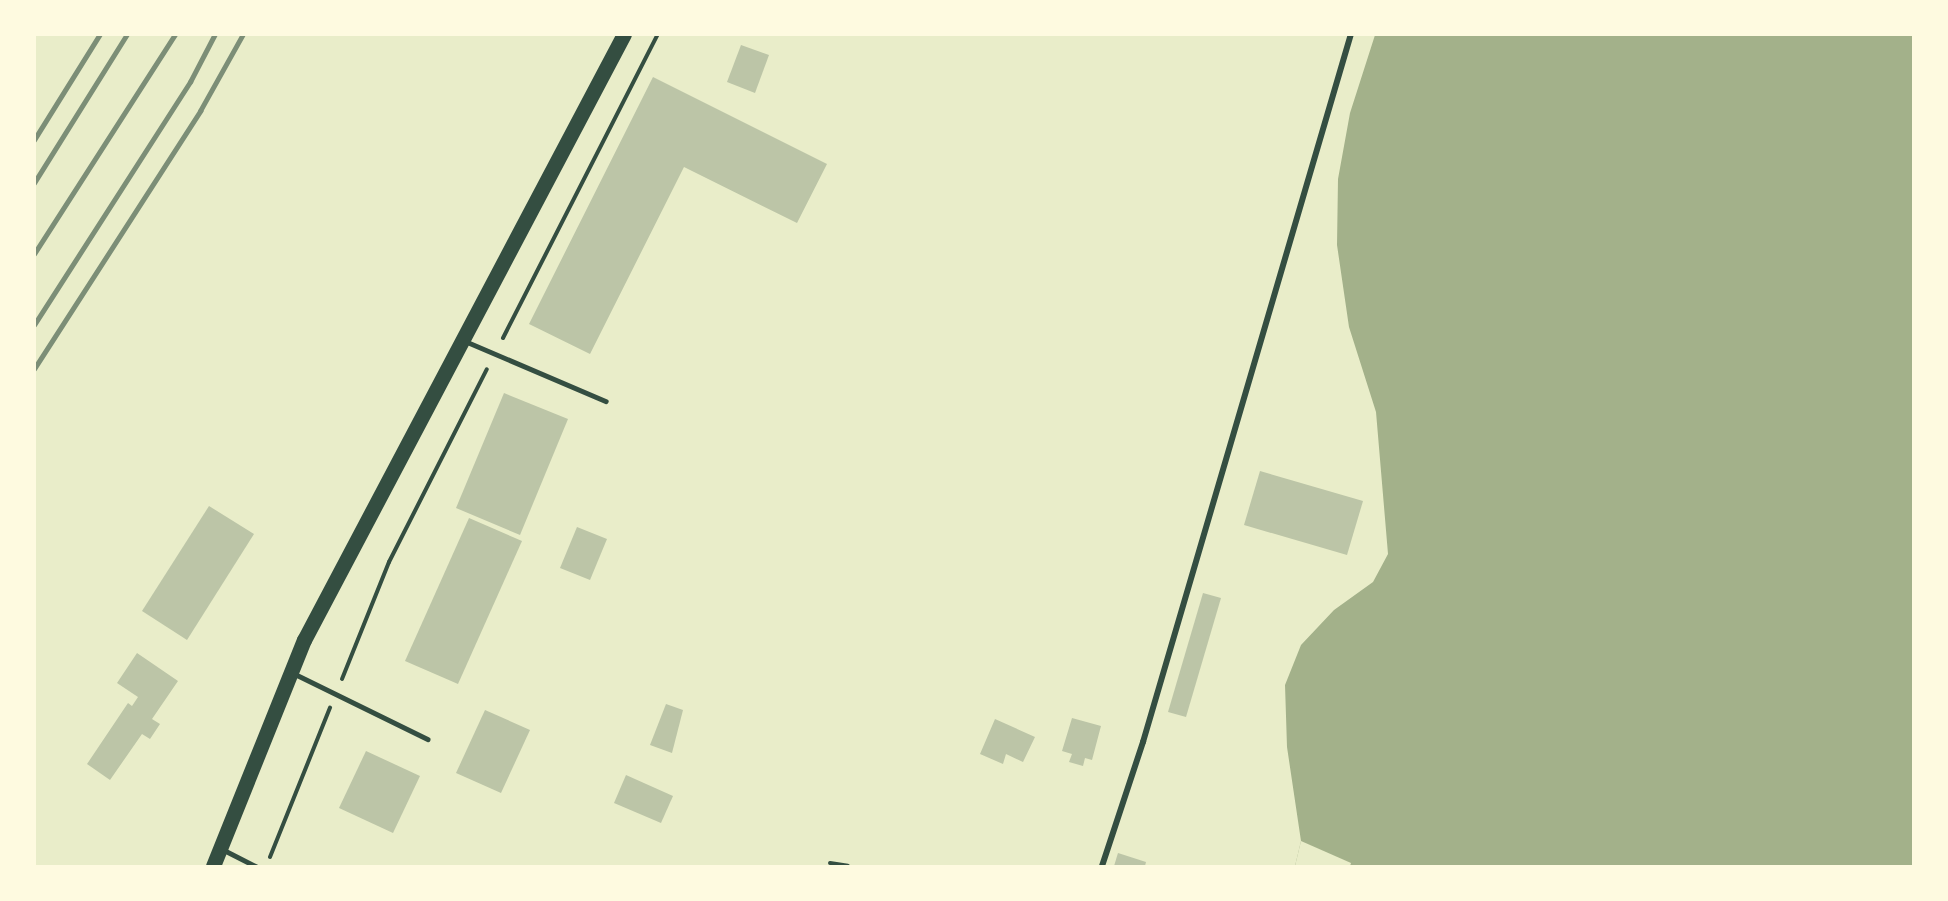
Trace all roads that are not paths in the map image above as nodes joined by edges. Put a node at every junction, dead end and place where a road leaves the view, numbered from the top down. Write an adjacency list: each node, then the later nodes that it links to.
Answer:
1 (624, 34): 3 (main road)
2 (1351, 34): 10 (street)
3 (462, 340): 4 (lane); 5 (main road)
4 (606, 401)
5 (291, 672): 6 (lane); 7 (main road)
6 (428, 739)
7 (220, 848): 8 (main road); 9 (lane)
8 (213, 867)
9 (256, 867)
10 (1102, 867)

